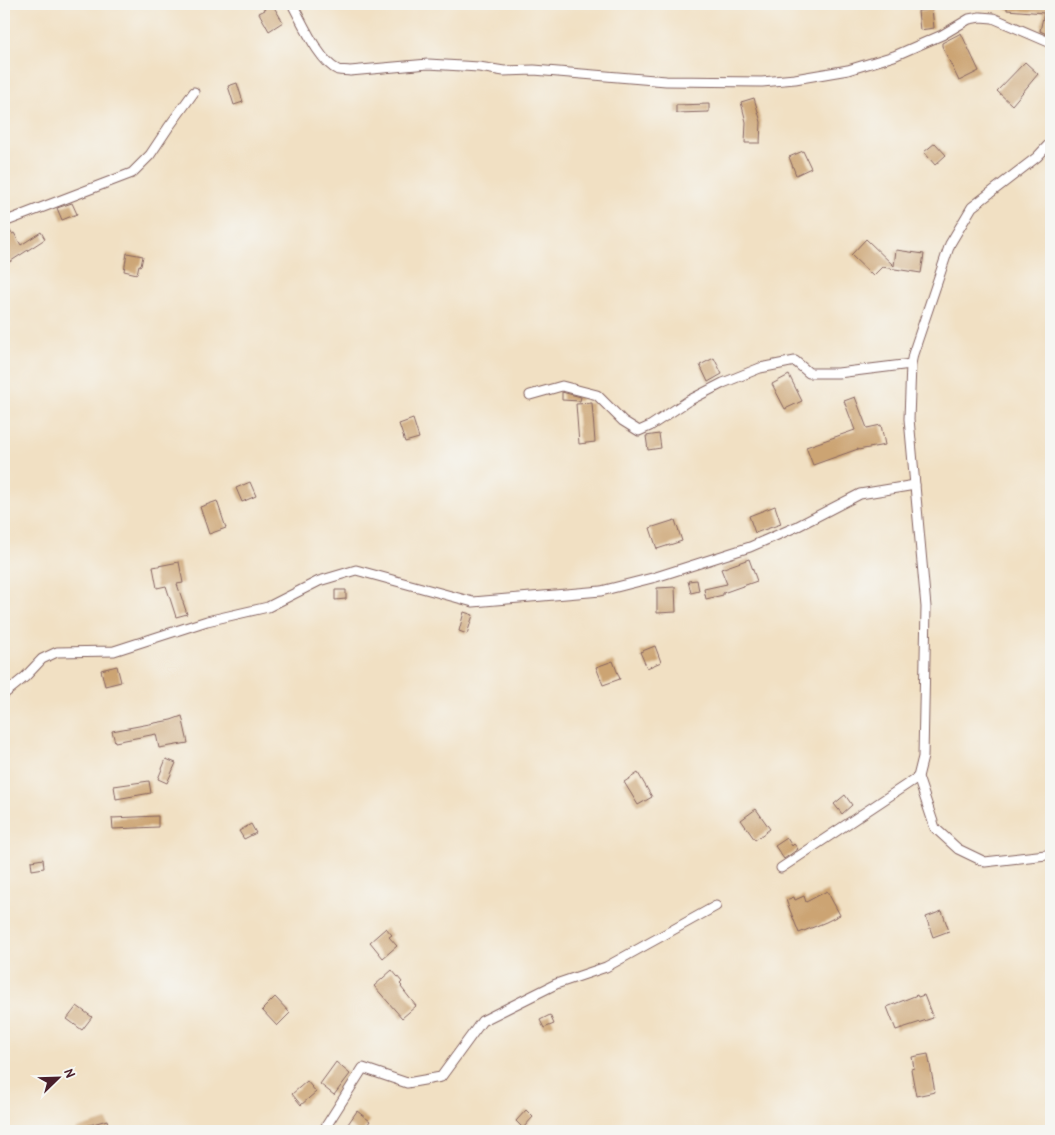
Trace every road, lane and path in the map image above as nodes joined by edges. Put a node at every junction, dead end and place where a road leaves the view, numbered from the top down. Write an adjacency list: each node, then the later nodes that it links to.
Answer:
1 (292, 4): 2 (street)
2 (1051, 43)
3 (194, 92): 5 (street)
4 (1051, 142): 6 (street)
5 (4, 222)
6 (911, 364): 7 (street); 8 (street)
7 (530, 395)
8 (915, 485): 9 (street); 10 (street)
9 (4, 694)
10 (918, 777): 11 (street); 12 (street)
11 (1051, 853)
12 (781, 868)
13 (716, 906): 14 (street)
14 (323, 1131)

